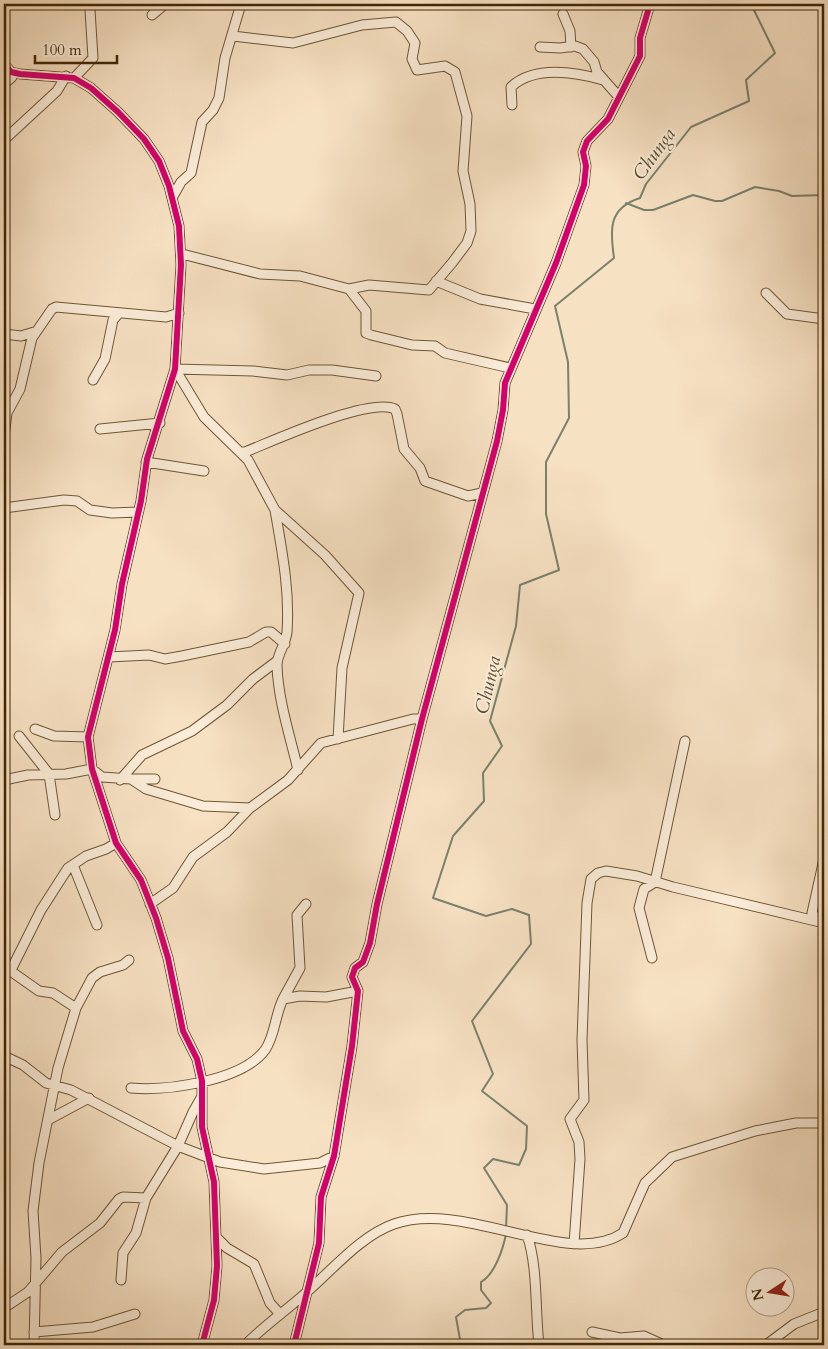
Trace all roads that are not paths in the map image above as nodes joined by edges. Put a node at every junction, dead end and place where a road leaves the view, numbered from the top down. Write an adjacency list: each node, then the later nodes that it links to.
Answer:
1 (165, 4): 6 (street)
2 (240, 4): 7 (street)
3 (650, 4): 15 (street)
4 (90, 10): 12 (street)
5 (563, 14): 9 (street)
6 (152, 15)
7 (233, 36): 18 (street); 20 (street)
8 (540, 47): 9 (street)
9 (571, 47): 13 (street)
10 (4, 64): 11 (street)
11 (12, 72): 12 (street); 14 (street)
12 (70, 77): 17 (street); 18 (street)
13 (603, 80): 15 (street); 16 (street)
14 (4, 84)
15 (619, 96): 23 (street)
16 (512, 105)
17 (4, 140)
18 (172, 198): 19 (street)
19 (182, 254): 21 (street); 25 (street)
20 (436, 281): 21 (street); 23 (street)
21 (349, 289): 29 (street)
22 (766, 293): 26 (street)
23 (535, 310): 29 (street)
24 (119, 313): 25 (street); 27 (street); 32 (street)
25 (179, 313): 30 (street)
26 (824, 319)
27 (34, 332): 28 (street); 35 (street)
28 (4, 334)
29 (510, 368): 39 (street)
30 (175, 369): 31 (street); 33 (street); 36 (street)
31 (376, 376)
32 (93, 380)
33 (160, 423): 34 (street); 37 (street)
34 (100, 429)
35 (4, 437)
36 (240, 452): 39 (street); 41 (street)
37 (146, 462): 38 (street); 42 (street)
38 (204, 471)
39 (482, 493): 46 (street)
40 (4, 508): 42 (street)
41 (275, 510): 43 (street); 50 (street)
42 (138, 512): 44 (street)
43 (285, 644): 44 (street); 45 (street)
44 (109, 657): 49 (street)
45 (277, 661): 53 (street); 58 (street)
46 (422, 719): 50 (street); 71 (street)
47 (35, 729): 49 (street)
48 (18, 736): 54 (street)
49 (88, 737): 52 (street)
50 (338, 739): 53 (street)
51 (685, 741): 64 (street)
52 (92, 769): 54 (street); 58 (street); 61 (street)
53 (298, 770): 59 (street)
54 (49, 774): 57 (street); 60 (street)
55 (131, 779): 56 (street); 58 (street); 59 (street)
56 (155, 779)
57 (4, 780)
58 (120, 780)
59 (250, 808): 65 (street)
60 (55, 815)
61 (116, 843): 63 (street); 65 (street)
62 (824, 859): 67 (street)
63 (73, 865): 68 (street); 73 (street)
64 (655, 882): 67 (street); 69 (street); 88 (street)
65 (150, 904): 75 (street)
66 (306, 904): 72 (street)
67 (822, 923)
68 (97, 925)
69 (652, 958)
70 (129, 960): 73 (street)
71 (358, 991): 72 (street); 83 (street)
72 (284, 999): 75 (street)
73 (76, 1008): 76 (street)
74 (4, 1056): 76 (street)
75 (202, 1081): 77 (street); 78 (street)
76 (55, 1086): 79 (street); 80 (street)
77 (131, 1088)
78 (202, 1097): 82 (street); 84 (street)
79 (89, 1098): 80 (street); 82 (street)
80 (48, 1120): 90 (street)
81 (824, 1123): 88 (street)
82 (178, 1146): 84 (street); 85 (street)
83 (334, 1156): 84 (street); 91 (street)
84 (210, 1157): 87 (street)
85 (146, 1198): 89 (street); 90 (street)
86 (527, 1235): 88 (street); 91 (street); 102 (street)
87 (217, 1238): 94 (street); 99 (street)
88 (574, 1244)
89 (121, 1280)
90 (35, 1284): 92 (street); 96 (street)
91 (308, 1291): 94 (street); 101 (street)
92 (4, 1308)
93 (824, 1312): 104 (street)
94 (279, 1313): 100 (street)
95 (135, 1314): 96 (street)
96 (34, 1332): 98 (street)
97 (592, 1332): 103 (street)
98 (34, 1345)
99 (202, 1345)
100 (245, 1345)
101 (295, 1345)
102 (539, 1345)
103 (664, 1345)
104 (766, 1345)

